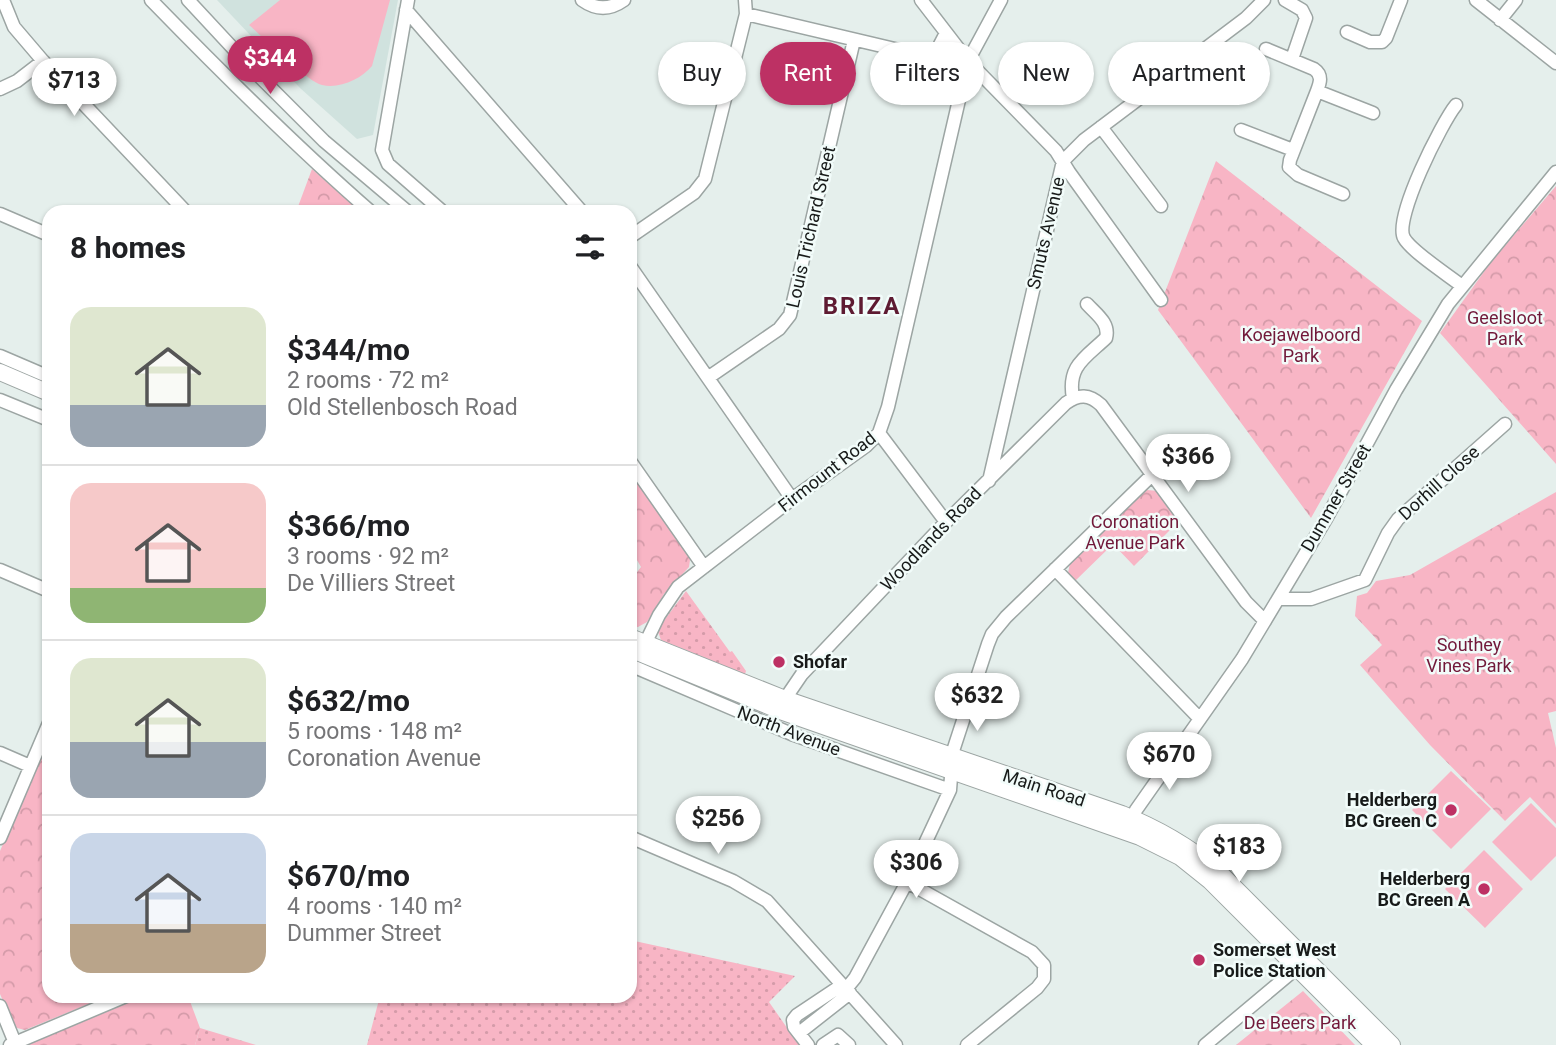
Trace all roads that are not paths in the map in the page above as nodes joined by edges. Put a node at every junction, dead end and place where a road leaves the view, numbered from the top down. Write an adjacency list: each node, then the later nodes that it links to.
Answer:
1 (3, 0): 26 (street)
2 (151, 0): 41 (street)
3 (188, 0): 42 (street)
4 (582, 0): 5 (street)
5 (624, 0)
6 (745, 0): 15 (street)
7 (921, 0): 18 (street)
8 (1001, 0): 22 (street, Firmount Road)
9 (1264, 0): 34 (street, Smuts Avenue)
10 (1285, 0): 25 (street)
11 (1401, 0): 17 (street)
12 (1476, 0): 16 (street)
13 (1516, 0): 16 (street)
14 (407, 5): 43 (street); 44 (street)
15 (746, 14): 19 (street); 48 (street)
16 (1500, 20): 27 (street)
17 (1348, 32)
18 (946, 33): 20 (street); 21 (street)
19 (855, 40): 23 (street); 56 (street, Louis Trichard Street)
20 (941, 42)
21 (953, 42)
22 (978, 42)
23 (870, 43)
24 (1270, 51): 25 (street)
25 (1292, 59): 30 (street)
26 (43, 61): 29 (street); 40 (street)
27 (1556, 63)
28 (984, 77): 37 (street)
29 (0, 89)
30 (1317, 92): 33 (street); 36 (street)
31 (1456, 104): 50 (street)
32 (958, 105): 64 (street, Firmount Road)
33 (1373, 113)
34 (1101, 127): 37 (street, Smuts Avenue); 45 (street)
35 (1241, 130): 36 (street)
36 (1293, 150): 39 (street)
37 (1063, 161): 51 (street); 65 (street, Smuts Avenue)
38 (1556, 172): 50 (street, Dummer Street)
39 (1343, 194)
40 (179, 205)
41 (363, 205)
42 (400, 205)
43 (435, 205)
44 (576, 205)
45 (1161, 206)
46 (0, 214): 47 (street)
47 (42, 232)
48 (637, 232)
49 (637, 276): 56 (street)
50 (1462, 286): 76 (street, Dummer Street)
51 (1161, 300)
52 (1087, 304): 59 (street)
53 (0, 356): 55 (street)
54 (0, 372): 58 (main road)
55 (42, 374)
56 (709, 377): 70 (street)
57 (0, 384): 61 (main road)
58 (42, 390)
59 (1073, 398): 66 (street, Woodlands Road); 68 (street)
60 (0, 400): 62 (street)
61 (42, 401)
62 (42, 417)
63 (1505, 424): 76 (street, Dorhill Close)
64 (879, 433): 70 (street, Firmount Road); 71 (street)
65 (999, 433): 66 (street); 69 (street, Smuts Avenue)
66 (1020, 450): 69 (street, Woodlands Road)
67 (637, 471): 72 (street)
68 (1153, 474): 73 (street); 77 (street)
69 (989, 481): 71 (street, Woodlands Road)
70 (792, 499): 72 (street, Firmount Road)
71 (946, 522): 79 (street, Woodlands Road)
72 (704, 567): 78 (street, Firmount Road)
73 (1055, 569): 80 (street); 83 (street)
74 (0, 570): 75 (street)
75 (42, 588)
76 (1278, 599): 77 (street, Dummer Street)
77 (1265, 621): 80 (street, Dummer Street)
78 (637, 653): 79 (main road, Main Road); 83 (main road, Main Road); 85 (street, North Avenue)
79 (785, 699): 83 (main road, Main Road)
80 (1200, 719): 86 (street, Dummer Street)
81 (42, 739): 84 (street)
82 (0, 752): 84 (street)
83 (952, 764): 85 (street); 86 (main road, Main Road)
84 (30, 766): 87 (street)
85 (950, 790): 89 (street)
86 (1129, 825): 90 (main road, Main Road)
87 (0, 838)
88 (637, 840): 91 (street)
89 (907, 882): 91 (street); 101 (street)
90 (1302, 964): 102 (street); 103 (main road, Main Road); 104 (main road, Main Road)
91 (846, 989): 94 (street); 100 (street)
92 (110, 1003): 96 (street)
93 (0, 1006): 96 (street)
94 (818, 1009): 95 (street); 95 (street)
95 (799, 1033): 97 (street)
96 (13, 1044)
97 (808, 1045)
98 (823, 1045): 99 (street)
99 (849, 1045)
100 (896, 1045)
101 (967, 1045)
102 (1205, 1045)
103 (1374, 1045)
104 (1392, 1045)

